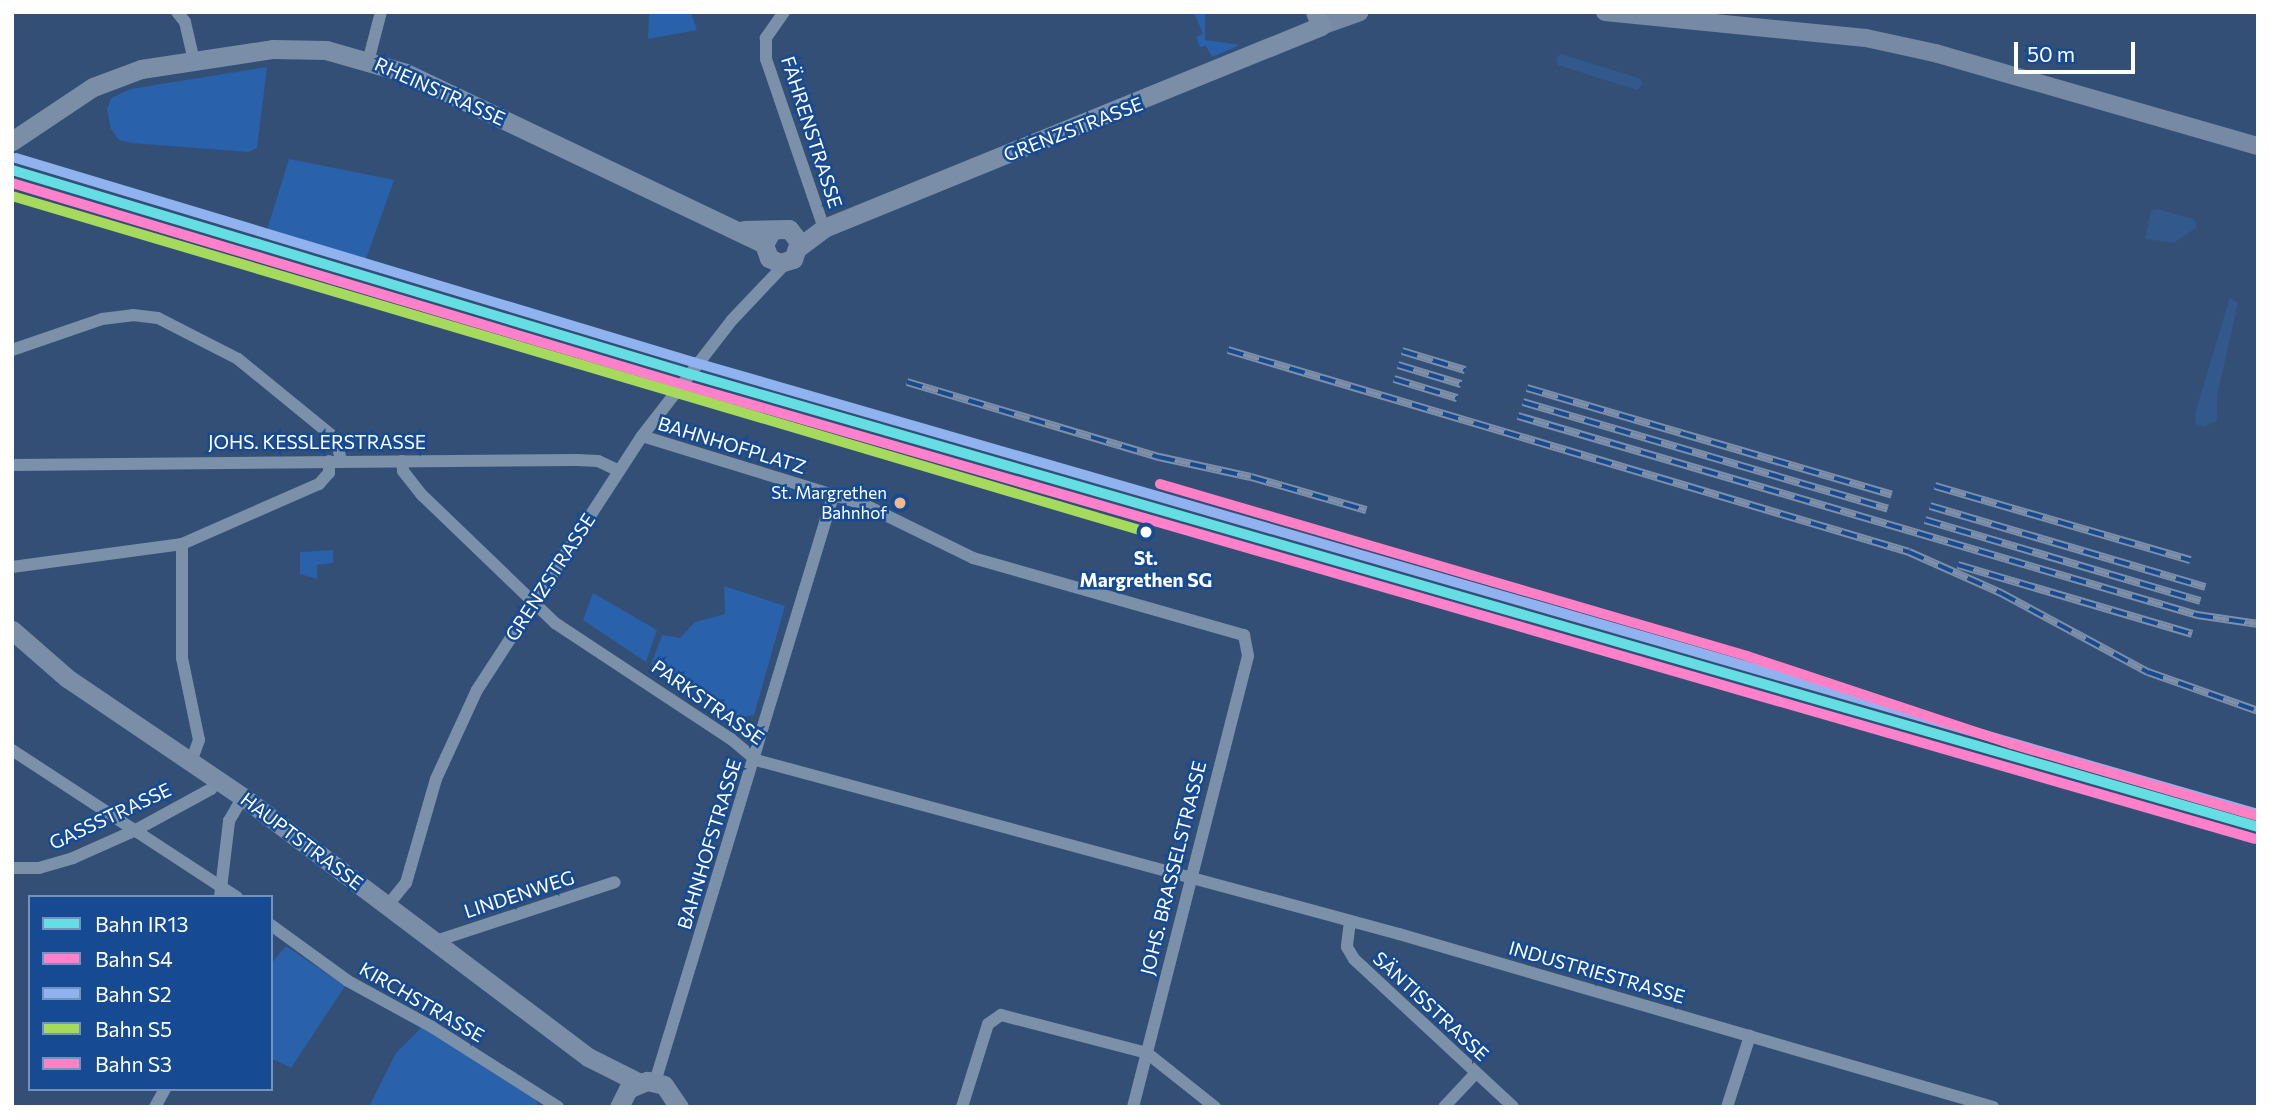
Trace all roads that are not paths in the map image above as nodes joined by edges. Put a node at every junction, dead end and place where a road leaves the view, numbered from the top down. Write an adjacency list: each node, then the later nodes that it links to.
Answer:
1 (177, 12): 8 (street)
2 (381, 12): 7 (street)
3 (784, 12): 11 (street, FÄHRENSTRASSE)
4 (1360, 12): 6 (main road)
5 (1605, 12): 10 (main road)
6 (1318, 19): 11 (main road, GRENZSTRASSE)
7 (369, 58): 8 (main road, RHEINSTRASSE); 12 (main road, RHEINSTRASSE)
8 (194, 60): 9 (main road, RHEINSTRASSE)
9 (12, 141)
10 (2258, 146)
11 (824, 228): 12 (main road, GRENZSTRASSE)
12 (780, 245): 14 (street, GRENZSTRASSE)
13 (12, 350): 15 (street)
14 (642, 436): 18 (street, GRENZSTRASSE); 19 (street, BAHNHOFPLATZ)
15 (335, 461): 16 (street, JOHS. KESSLERSTRASSE); 17 (street, JOHS. KESSLERSTRASSE); 20 (street)
16 (402, 461): 18 (street, JOHS. KESSLERSTRASSE); 22 (street, PARKSTRASSE)
17 (12, 465)
18 (619, 471): 22 (street, GRENZSTRASSE)
19 (833, 496): 24 (street, BAHNHOFPLATZ); 26 (street, BAHNHOFSTRASSE)
20 (182, 544): 21 (street); 27 (street)
21 (12, 568)
22 (535, 599): 26 (street, PARKSTRASSE); 35 (street, GRENZSTRASSE)
23 (12, 630): 27 (main road, HAUPTSTRASSE)
24 (1246, 639): 32 (street, JOHS. BRASSELSTRASSE)
25 (12, 750): 30 (street)
26 (756, 760): 32 (street, PARKSTRASSE); 43 (street, BAHNHOFSTRASSE)
27 (191, 762): 28 (main road, HAUPTSTRASSE)
28 (218, 780): 29 (main road, HAUPTSTRASSE); 30 (street, GASSSTRASSE)
29 (243, 797): 34 (street); 35 (main road, HAUPTSTRASSE)
30 (134, 831): 31 (street, GASSSTRASSE); 34 (street)
31 (12, 867)
32 (1190, 877): 36 (street, INDUSTRIESTRASSE); 40 (street, JOHS. BRASSELSTRASSE)
33 (615, 882): 38 (street, LINDENWEG)
34 (221, 890)
35 (388, 905): 38 (main road, HAUPTSTRASSE)
36 (1350, 920): 39 (street, INDUSTRIESTRASSE); 42 (street, SÄNTISSTRASSE)
37 (273, 926): 46 (street, KIRCHSTRASSE)
38 (436, 942): 41 (main road, HAUPTSTRASSE)
39 (1750, 1036): 54 (street); 55 (street, INDUSTRIESTRASSE)
40 (1147, 1053): 49 (street); 50 (street, JOHS. BRASSELSTRASSE); 51 (street)
41 (589, 1057): 43 (main road, HAUPTSTRASSE); 45 (main road, HAUPTSTRASSE)
42 (1475, 1074): 52 (street); 53 (street, SÄNTISSTRASSE)
43 (647, 1083): 45 (main road, HAUPTSTRASSE); 48 (main road, HAUPTSTRASSE)
44 (164, 1091): 47 (street)
45 (620, 1103)
46 (550, 1105)
47 (155, 1107)
48 (679, 1107)
49 (962, 1107)
50 (1133, 1107)
51 (1215, 1107)
52 (1444, 1107)
53 (1513, 1107)
54 (1727, 1107)
55 (1993, 1107)

